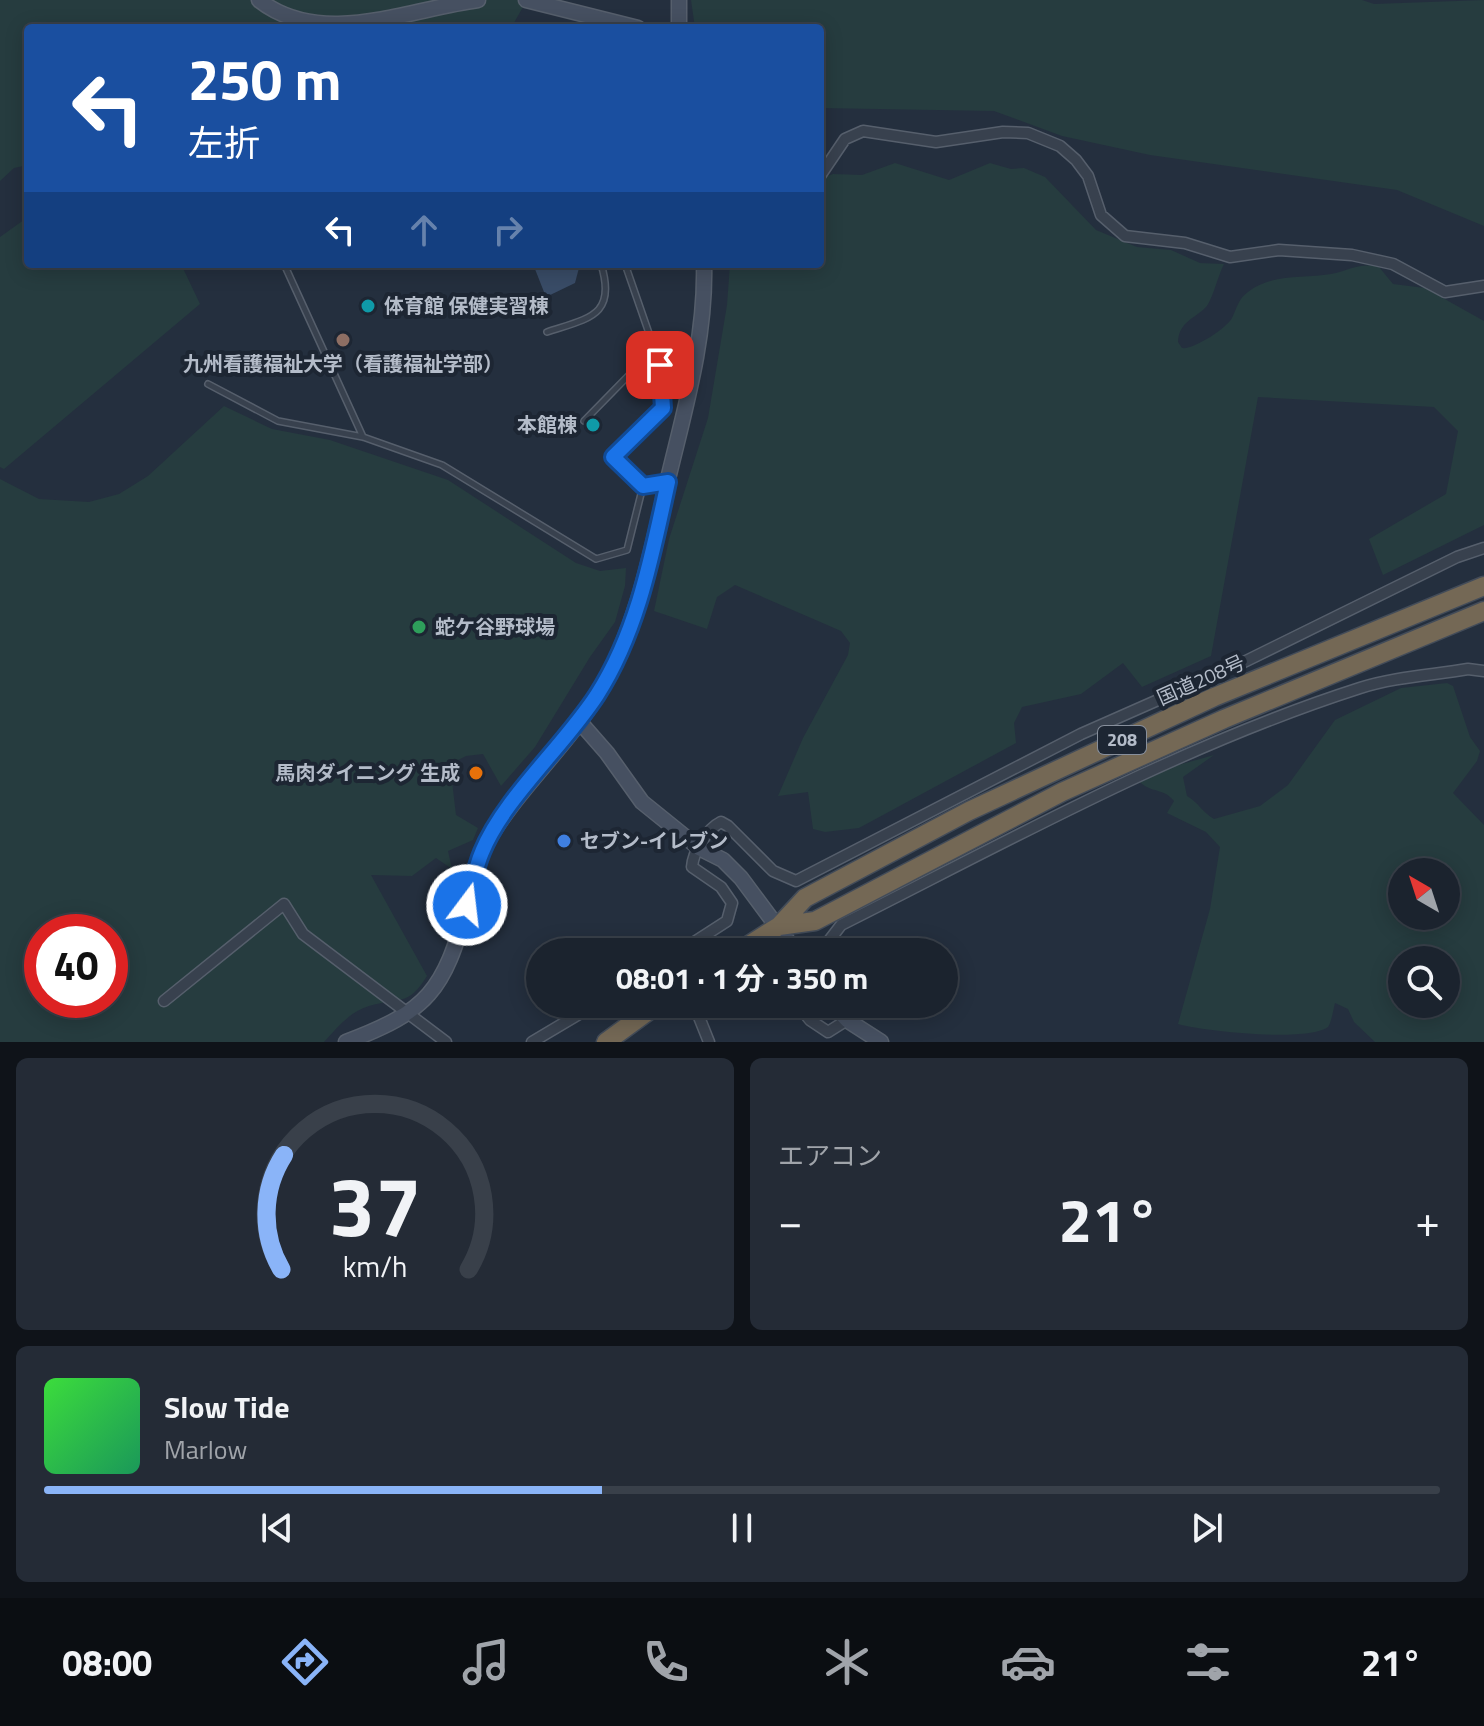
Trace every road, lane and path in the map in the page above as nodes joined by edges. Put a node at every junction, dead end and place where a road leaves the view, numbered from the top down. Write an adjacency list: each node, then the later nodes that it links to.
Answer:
1 (259, 0): 5 (street)
2 (478, 0): 6 (street)
3 (526, 0): 7 (street)
4 (679, 0): 8 (street)
5 (316, 24)
6 (346, 24)
7 (622, 24)
8 (679, 24)
9 (824, 170): 14 (street)
10 (286, 268): 19 (lane)
11 (602, 268): 15 (lane)
12 (626, 268): 16 (lane)
13 (704, 268): 20 (street)
14 (1484, 286)
15 (547, 332)
16 (660, 365): 18 (lane); 21 (lane)
17 (208, 384): 19 (lane)
18 (584, 421)
19 (363, 437): 21 (lane)
20 (668, 482): 21 (lane); 26 (street)
21 (643, 486)
22 (1484, 548): 27 (street)
23 (1484, 586): 28 (highway, 国道208号 / 208)
24 (1484, 611): 28 (highway, 国道208号 / 208)
25 (1484, 671): 32 (street)
26 (579, 721): 27 (street); 34 (street)
27 (699, 848): 28 (street); 29 (street)
28 (779, 926): 30 (highway, 国道208号 / 208); 31 (street)
29 (701, 938)
30 (760, 938)
31 (787, 938)
32 (831, 938)
33 (164, 1001): 34 (street)
34 (411, 1013): 40 (street); 41 (street)
35 (572, 1018): 42 (street)
36 (639, 1018): 43 (highway)
37 (699, 1018): 44 (street)
38 (808, 1018): 39 (street)
39 (847, 1020): 45 (street)
40 (346, 1042)
41 (446, 1042)
42 (532, 1042)
43 (606, 1042)
44 (709, 1042)
45 (881, 1042)

